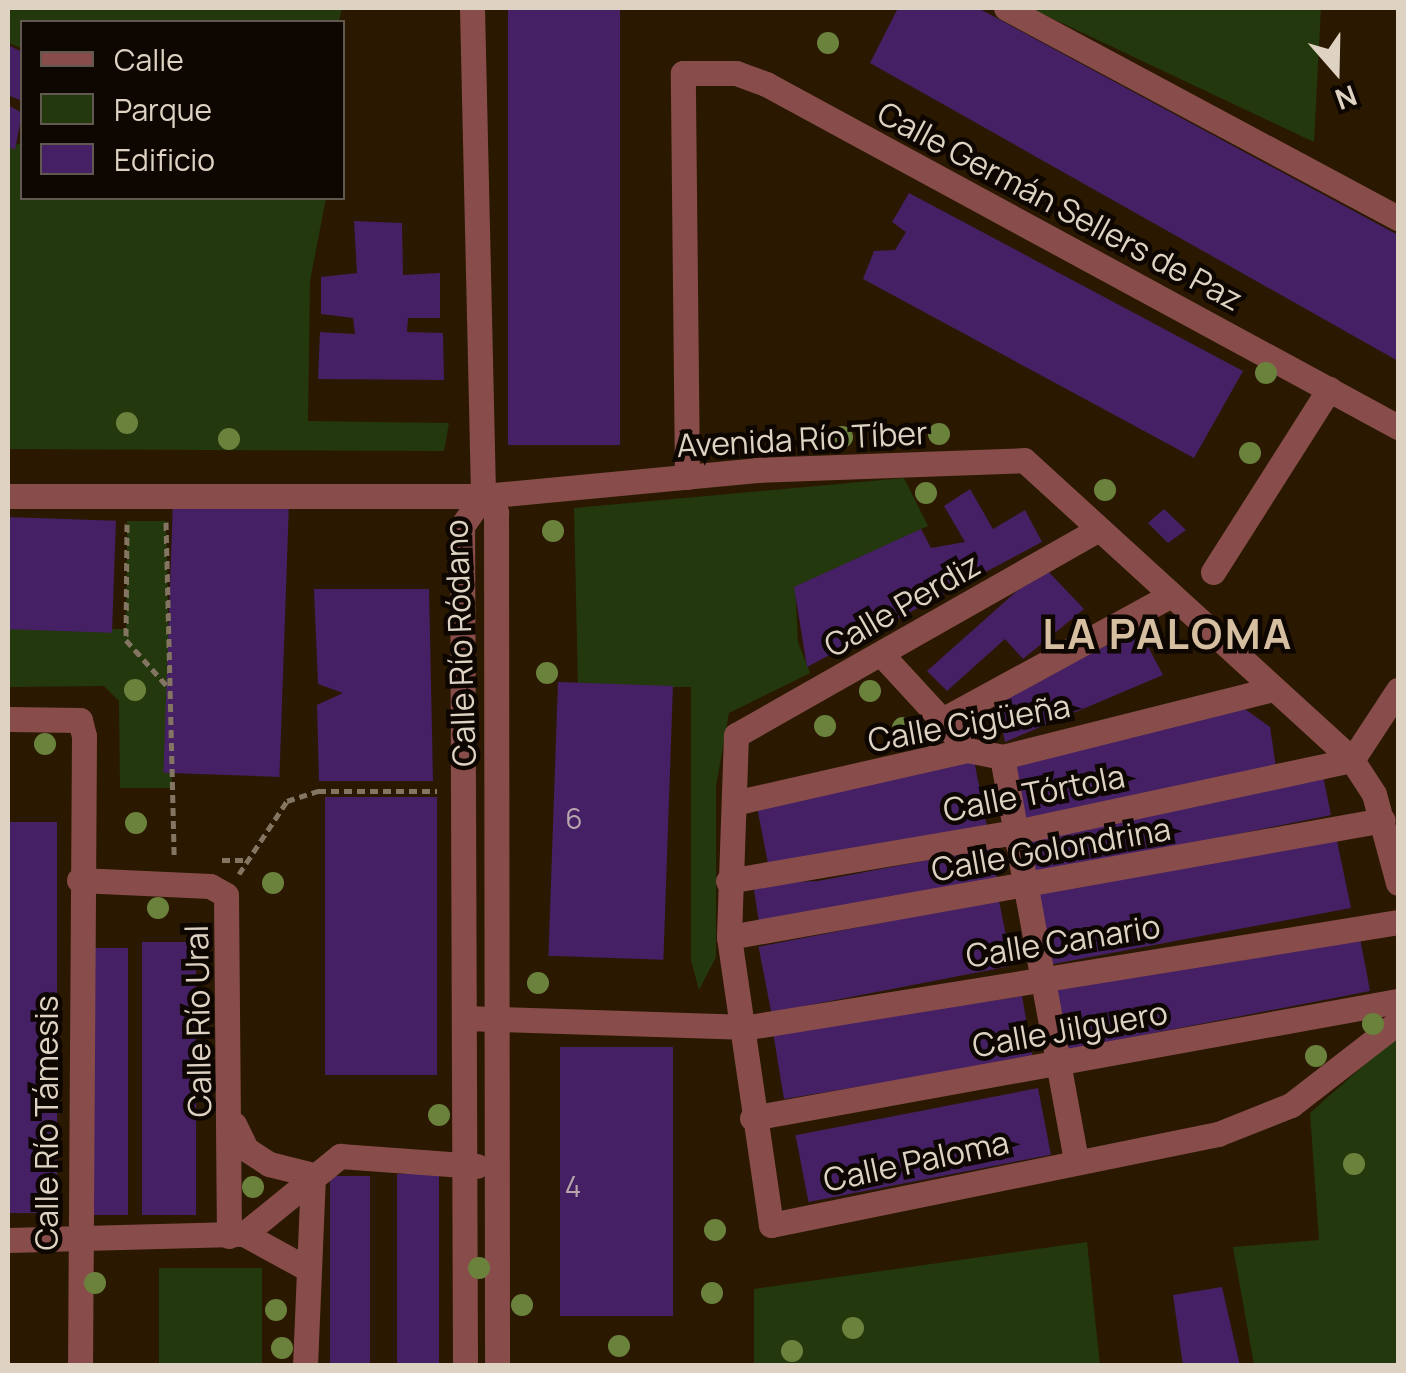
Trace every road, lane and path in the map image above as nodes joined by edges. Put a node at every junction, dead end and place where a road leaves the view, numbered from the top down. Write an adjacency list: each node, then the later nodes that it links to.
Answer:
1 (472, 8): 8 (street)
2 (1006, 8): 3 (street)
3 (1398, 218)
4 (1329, 389): 5 (street, Calle Germán Sellers de Paz); 6 (street, Calle Germán Sellers de Paz); 12 (street)
5 (1398, 427)
6 (687, 477): 8 (street, Avenida Río Tíber); 11 (street, Avenida Río Tíber)
7 (8, 496): 8 (street, Avenida Río Tíber)
8 (483, 496): 37 (street, Calle Río Ródano); 38 (street, Calle Río Ródano)
9 (127, 521): 16 (path)
10 (166, 522): 16 (path)
11 (1099, 529): 13 (street, Avenida Río Tíber); 14 (street, Calle Perdiz)
12 (1213, 572)
13 (1171, 594): 15 (street, Avenida Río Tíber); 19 (street)
14 (882, 655): 19 (street); 24 (street, Calle Perdiz)
15 (1273, 688): 21 (street, Calle Cigüeña); 22 (street, Avenida Río Tíber)
16 (170, 689): 27 (path)
17 (1398, 690): 22 (street)
18 (8, 719): 28 (street, Calle Río Támesis)
19 (942, 720): 20 (street)
20 (967, 750): 21 (street, Calle Cigüeña); 24 (street, Calle Cigüeña)
21 (1002, 757): 26 (street)
22 (1352, 760): 25 (street, Avenida Río Tíber); 26 (street, Calle Tórtola)
23 (436, 791): 32 (path)
24 (734, 803): 29 (street)
25 (1383, 820): 30 (street, Avenida Río Tíber); 31 (street, Calle Golondrina)
26 (1016, 832): 29 (street, Calle Tórtola); 31 (street)
27 (174, 859)
28 (79, 880): 32 (street, Calle Río Ural); 50 (street, Calle Río Támesis)
29 (728, 881): 34 (street)
30 (1398, 883)
31 (1024, 888): 34 (street, Calle Golondrina); 35 (street)
32 (226, 895): 43 (street, Calle Río Ural)
33 (1398, 922): 35 (street, Calle Canario)
34 (729, 937): 40 (street)
35 (1042, 976): 40 (street, Calle Canario); 41 (street)
36 (1398, 1001): 41 (street, Calle Jilguero)
37 (464, 1018): 38 (street, Calle Canario); 45 (street, Calle Río Ródano)
38 (497, 1021): 40 (street, Calle Canario); 46 (street, Calle Río Ródano)
39 (1398, 1022): 44 (street, Calle Paloma)
40 (738, 1027): 42 (street)
41 (1059, 1065): 42 (street, Calle Jilguero); 44 (street)
42 (752, 1118): 44 (street, Calle Paloma)
43 (232, 1120): 47 (street); 48 (street, Calle Río Ural)
44 (1076, 1160)
45 (464, 1165): 46 (street); 47 (street); 54 (street, Calle Río Ródano)
46 (497, 1167): 55 (street, Calle Río Ródano)
47 (313, 1175): 48 (street); 51 (street)
48 (236, 1235): 50 (street); 51 (street)
49 (8, 1240): 50 (street)
50 (77, 1240): 52 (street, Calle Río Támesis)
51 (306, 1268): 53 (street)
52 (80, 1366)
53 (304, 1366)
54 (464, 1366)
55 (497, 1366)

